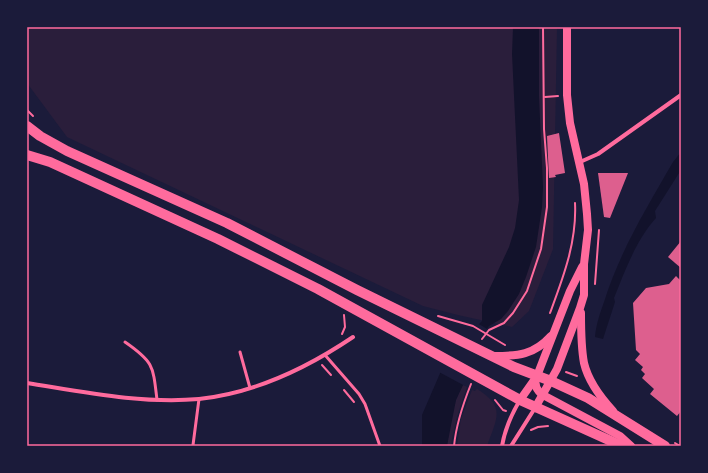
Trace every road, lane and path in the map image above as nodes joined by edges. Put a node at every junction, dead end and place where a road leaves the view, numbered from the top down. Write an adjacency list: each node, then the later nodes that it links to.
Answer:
1 (544, 27): 5 (path)
2 (567, 27): 3 (main road)
3 (567, 95): 5 (path); 8 (main road)
4 (681, 95): 8 (street)
5 (544, 97): 17 (path)
6 (27, 126): 23 (highway)
7 (27, 155): 27 (highway)
8 (580, 162): 10 (main road)
9 (575, 201): 13 (path)
10 (584, 264): 11 (main road); 15 (main road)
11 (580, 308): 28 (main road); 38 (main road)
12 (344, 313): 20 (path)
13 (548, 317)
14 (462, 324): 19 (path)
15 (556, 330): 23 (main road); 26 (main road)
16 (353, 337): 20 (street)
17 (482, 340)
18 (125, 342): 34 (lane)
19 (501, 343)
20 (338, 347): 22 (street)
21 (240, 352): 31 (lane)
22 (325, 355): 24 (street); 41 (lane)
23 (494, 356): 26 (highway)
24 (317, 360): 25 (path); 31 (street)
25 (332, 376)
26 (536, 376): 28 (highway); 32 (main road); 35 (main road)
27 (478, 379): 35 (highway); 42 (path)
28 (551, 381): 32 (main road); 38 (highway)
29 (27, 384): 34 (street)
30 (342, 387): 36 (path)
31 (250, 388): 33 (street)
32 (543, 395): 37 (main road); 46 (main road)
33 (199, 399): 34 (street); 40 (lane)
34 (157, 400)
35 (520, 400): 37 (highway); 43 (street)
36 (355, 404)
37 (536, 408): 44 (street); 45 (highway)
38 (616, 415): 39 (highway)
39 (669, 444): 47 (path)
40 (193, 445)
41 (380, 446)
42 (454, 446)
43 (502, 446)
44 (512, 446)
45 (622, 446)
46 (631, 446)
47 (680, 446)

